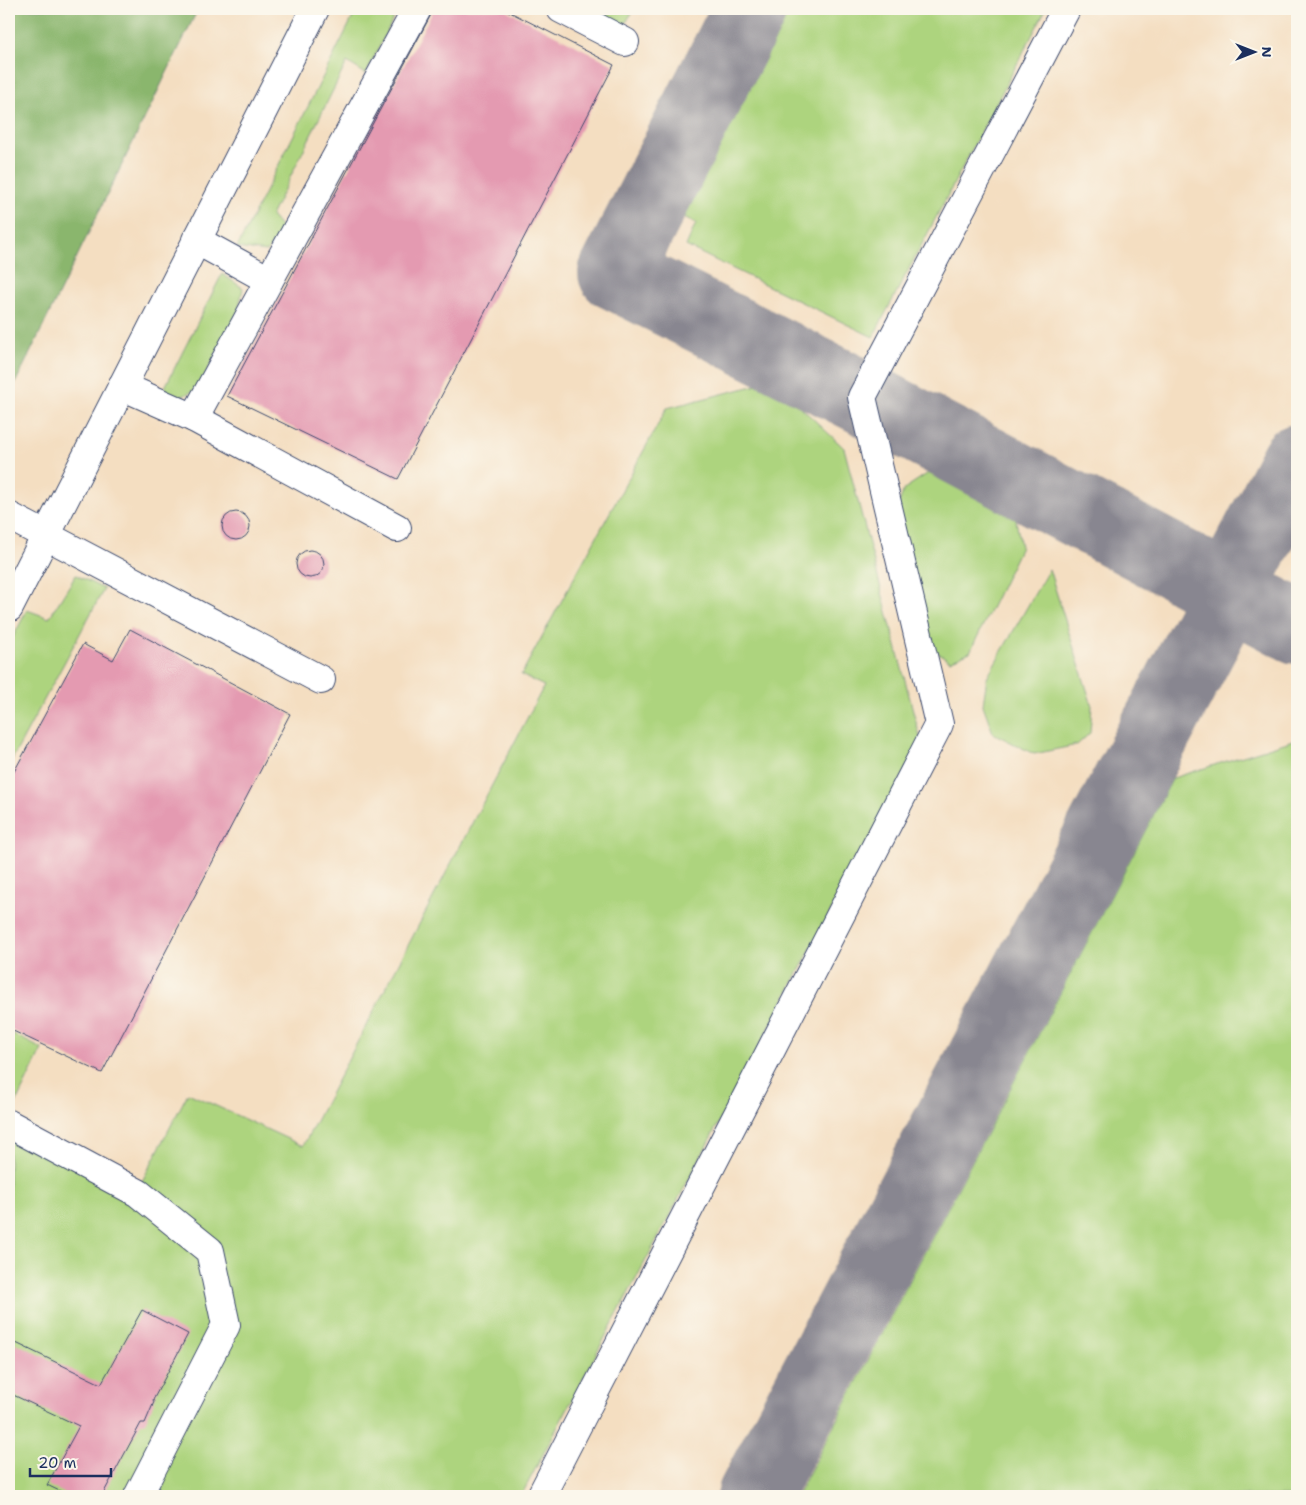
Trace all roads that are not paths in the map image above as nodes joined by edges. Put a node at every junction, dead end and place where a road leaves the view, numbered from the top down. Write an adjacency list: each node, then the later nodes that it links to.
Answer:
1 (315, 9): 6 (lane)
2 (417, 9): 7 (lane)
3 (561, 9): 5 (lane)
4 (1066, 9): 17 (lane)
5 (625, 42)
6 (196, 240): 7 (lane); 8 (lane)
7 (269, 280): 9 (lane)
8 (122, 386): 9 (lane); 12 (lane)
9 (194, 418): 11 (lane)
10 (9, 516): 12 (lane)
11 (397, 528)
12 (46, 536): 13 (lane); 14 (lane)
13 (9, 608)
14 (321, 680)
15 (9, 1124): 16 (lane)
16 (138, 1496)
17 (541, 1496)

